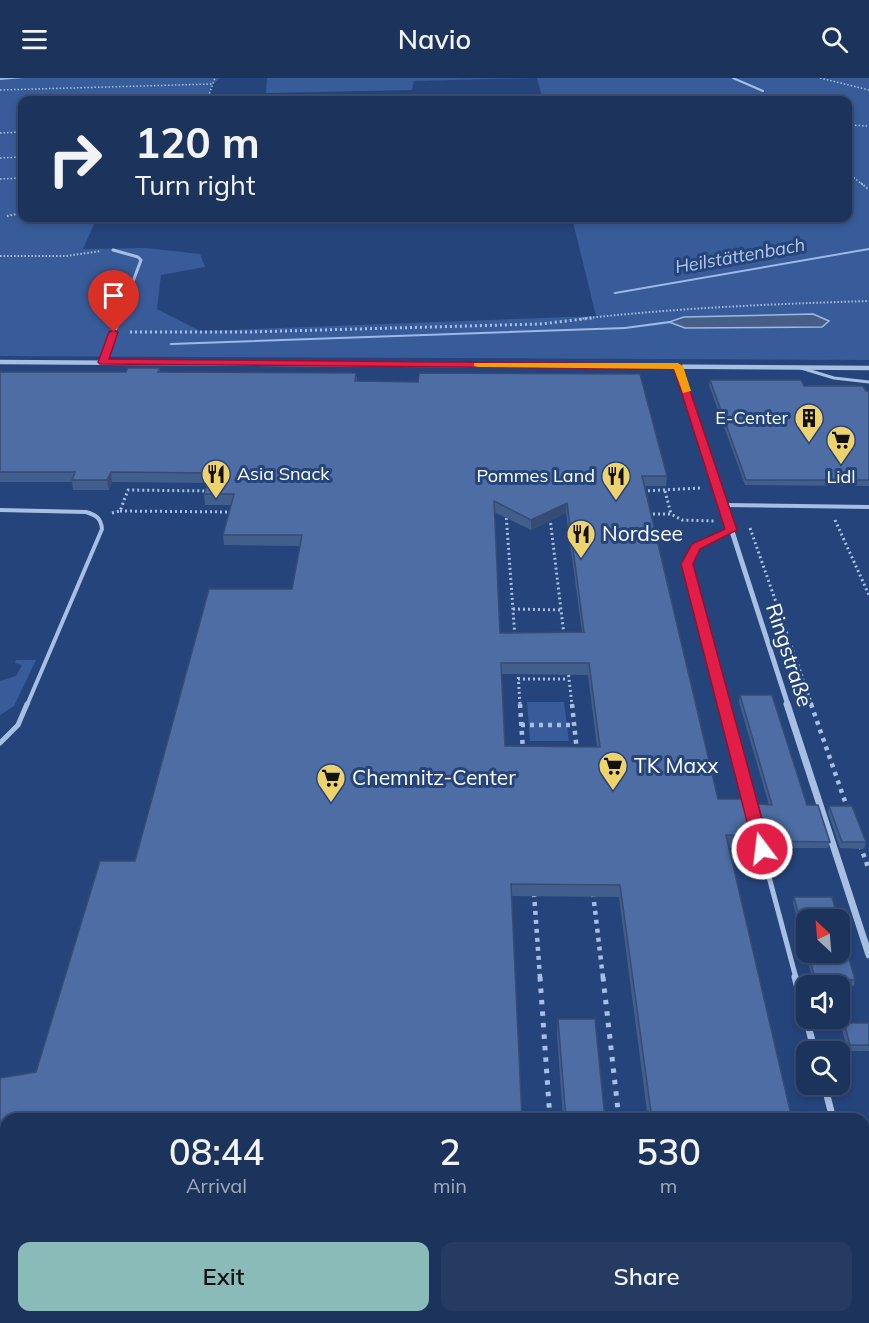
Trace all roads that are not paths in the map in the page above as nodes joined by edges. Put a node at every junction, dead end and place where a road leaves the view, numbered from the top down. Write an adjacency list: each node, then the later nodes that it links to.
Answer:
1 (733, 78): 2 (lane)
2 (763, 91)
3 (113, 250): 5 (street)
4 (0, 362): 5 (street)
5 (103, 362): 6 (street)
6 (678, 366): 7 (street); 10 (street, Ringstraße)
7 (798, 367): 8 (street); 9 (lane)
8 (869, 368)
9 (869, 382)
10 (723, 505): 11 (lane); 13 (street, Ringstraße)
11 (869, 507)
12 (0, 510): 14 (lane)
13 (731, 530): 15 (lane); 17 (street, Ringstraße)
14 (0, 743)
15 (751, 807)
16 (757, 830): 18 (lane)
17 (869, 954)
18 (812, 1041)
19 (827, 1095): 20 (lane)
20 (831, 1113)

